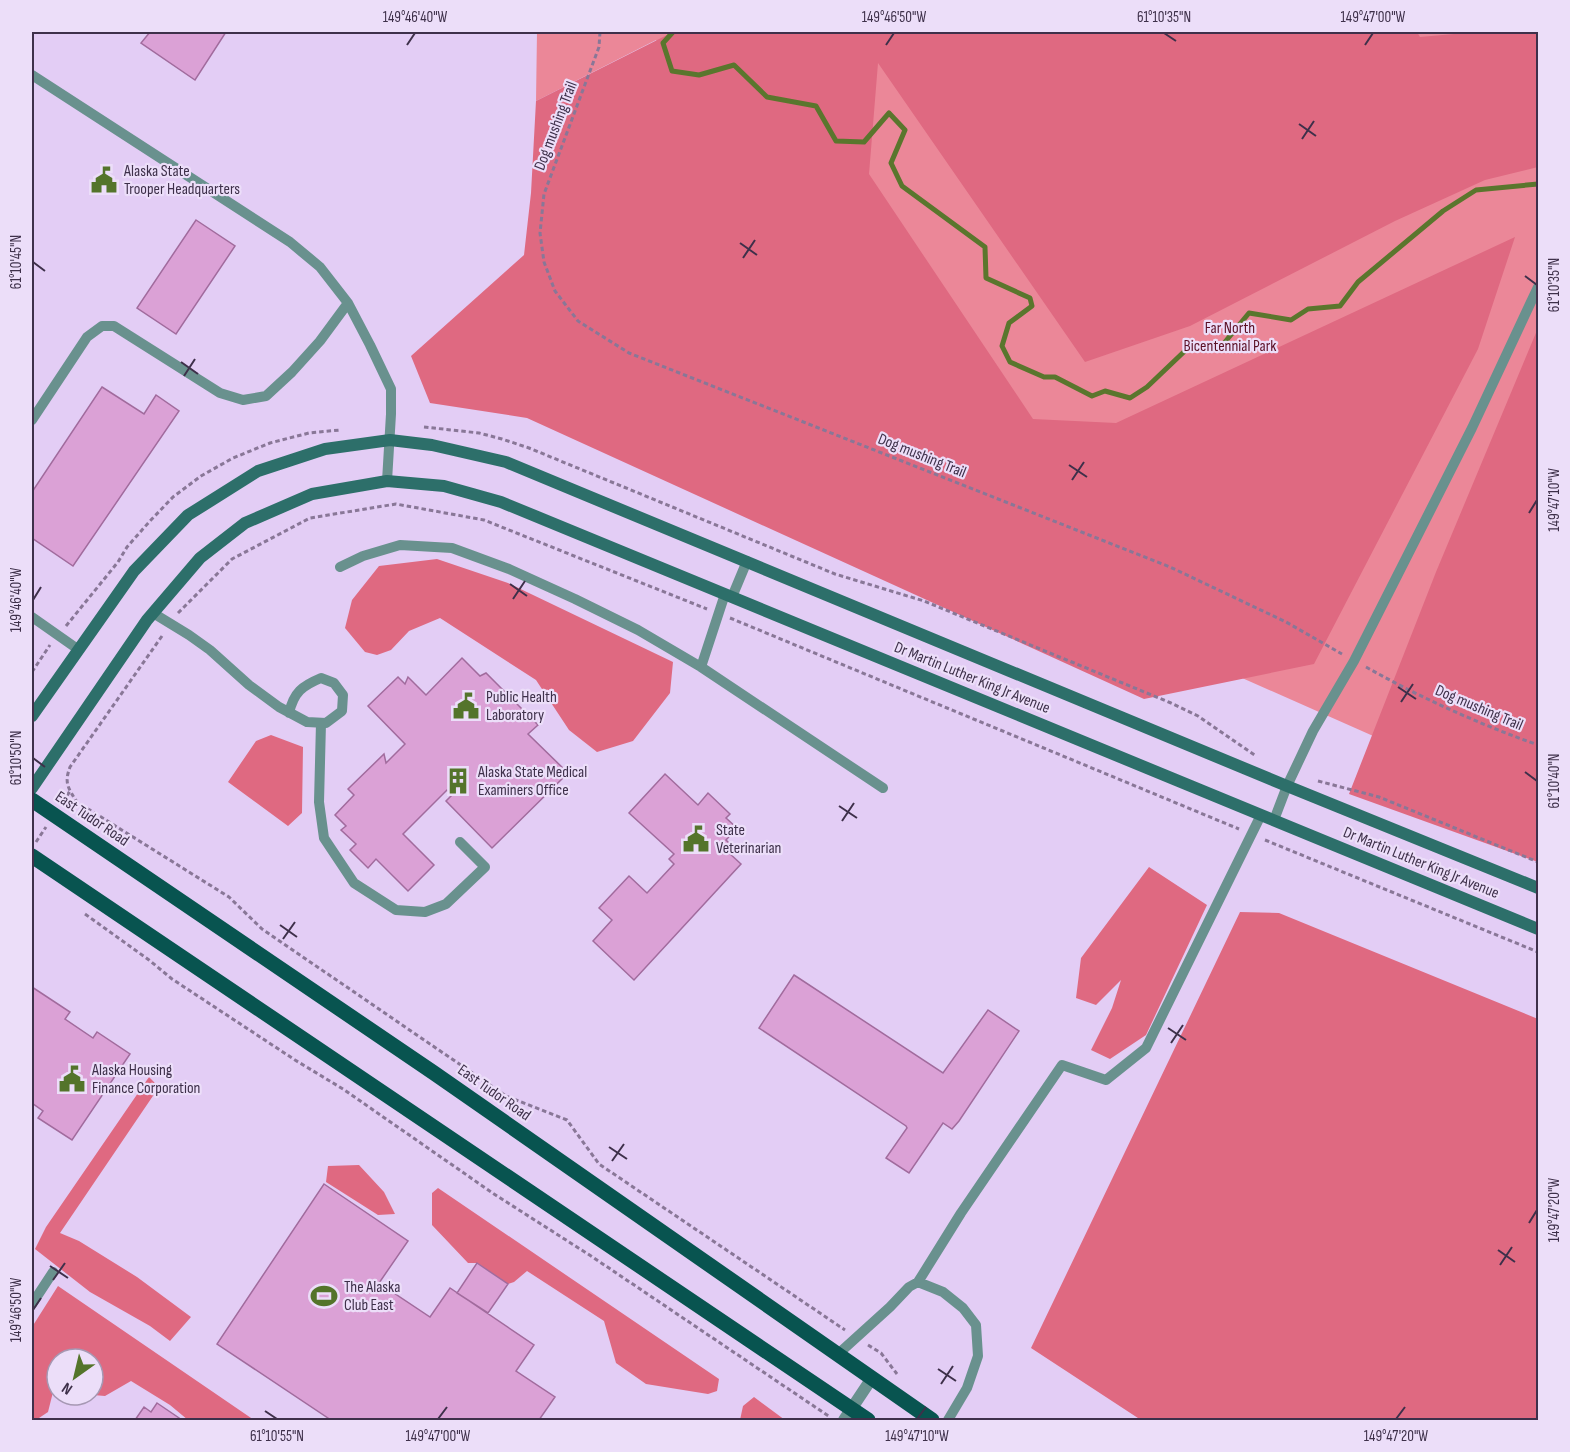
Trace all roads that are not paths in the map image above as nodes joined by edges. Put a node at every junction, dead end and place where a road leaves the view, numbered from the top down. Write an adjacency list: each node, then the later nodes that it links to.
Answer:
1 (32, 75): 3 (lane)
2 (1539, 287): 17 (lane)
3 (348, 303): 4 (lane); 5 (lane)
4 (32, 420)
5 (390, 440): 6 (lane); 7 (street, Dr Martin Luther King Jr Avenue); 12 (street, Dr Martin Luther King Jr Avenue)
6 (387, 481): 9 (street, Dr Martin Luther King Jr Avenue); 10 (street, Dr Martin Luther King Jr Avenue)
7 (747, 561): 9 (lane); 17 (street, Dr Martin Luther King Jr Avenue)
8 (340, 567): 13 (lane)
9 (728, 595): 13 (lane); 21 (street, Dr Martin Luther King Jr Avenue)
10 (153, 613): 14 (lane); 18 (street, Dr Martin Luther King Jr Avenue)
11 (32, 617): 12 (lane)
12 (79, 650): 15 (street, Dr Martin Luther King Jr Avenue)
13 (701, 667): 19 (lane)
14 (289, 712): 16 (lane); 16 (lane)
15 (32, 716)
16 (321, 723): 23 (lane)
17 (1287, 786): 22 (lane); 25 (street, Dr Martin Luther King Jr Avenue)
18 (32, 788)
19 (883, 788)
20 (32, 800): 30 (main road, East Tudor Road)
21 (1261, 814): 22 (street, Dr Martin Luther King Jr Avenue); 28 (lane)
22 (1274, 820): 26 (street, Dr Martin Luther King Jr Avenue)
23 (460, 842)
24 (32, 856): 32 (main road)
25 (1539, 888)
26 (1539, 929)
27 (53, 1272): 29 (lane)
28 (918, 1282): 30 (lane); 35 (lane)
29 (32, 1304)
30 (837, 1355): 31 (main road, East Tudor Road)
31 (872, 1378): 32 (street); 34 (main road, East Tudor Road)
32 (848, 1415): 33 (main road)
33 (868, 1420)
34 (932, 1420)
35 (948, 1420)

